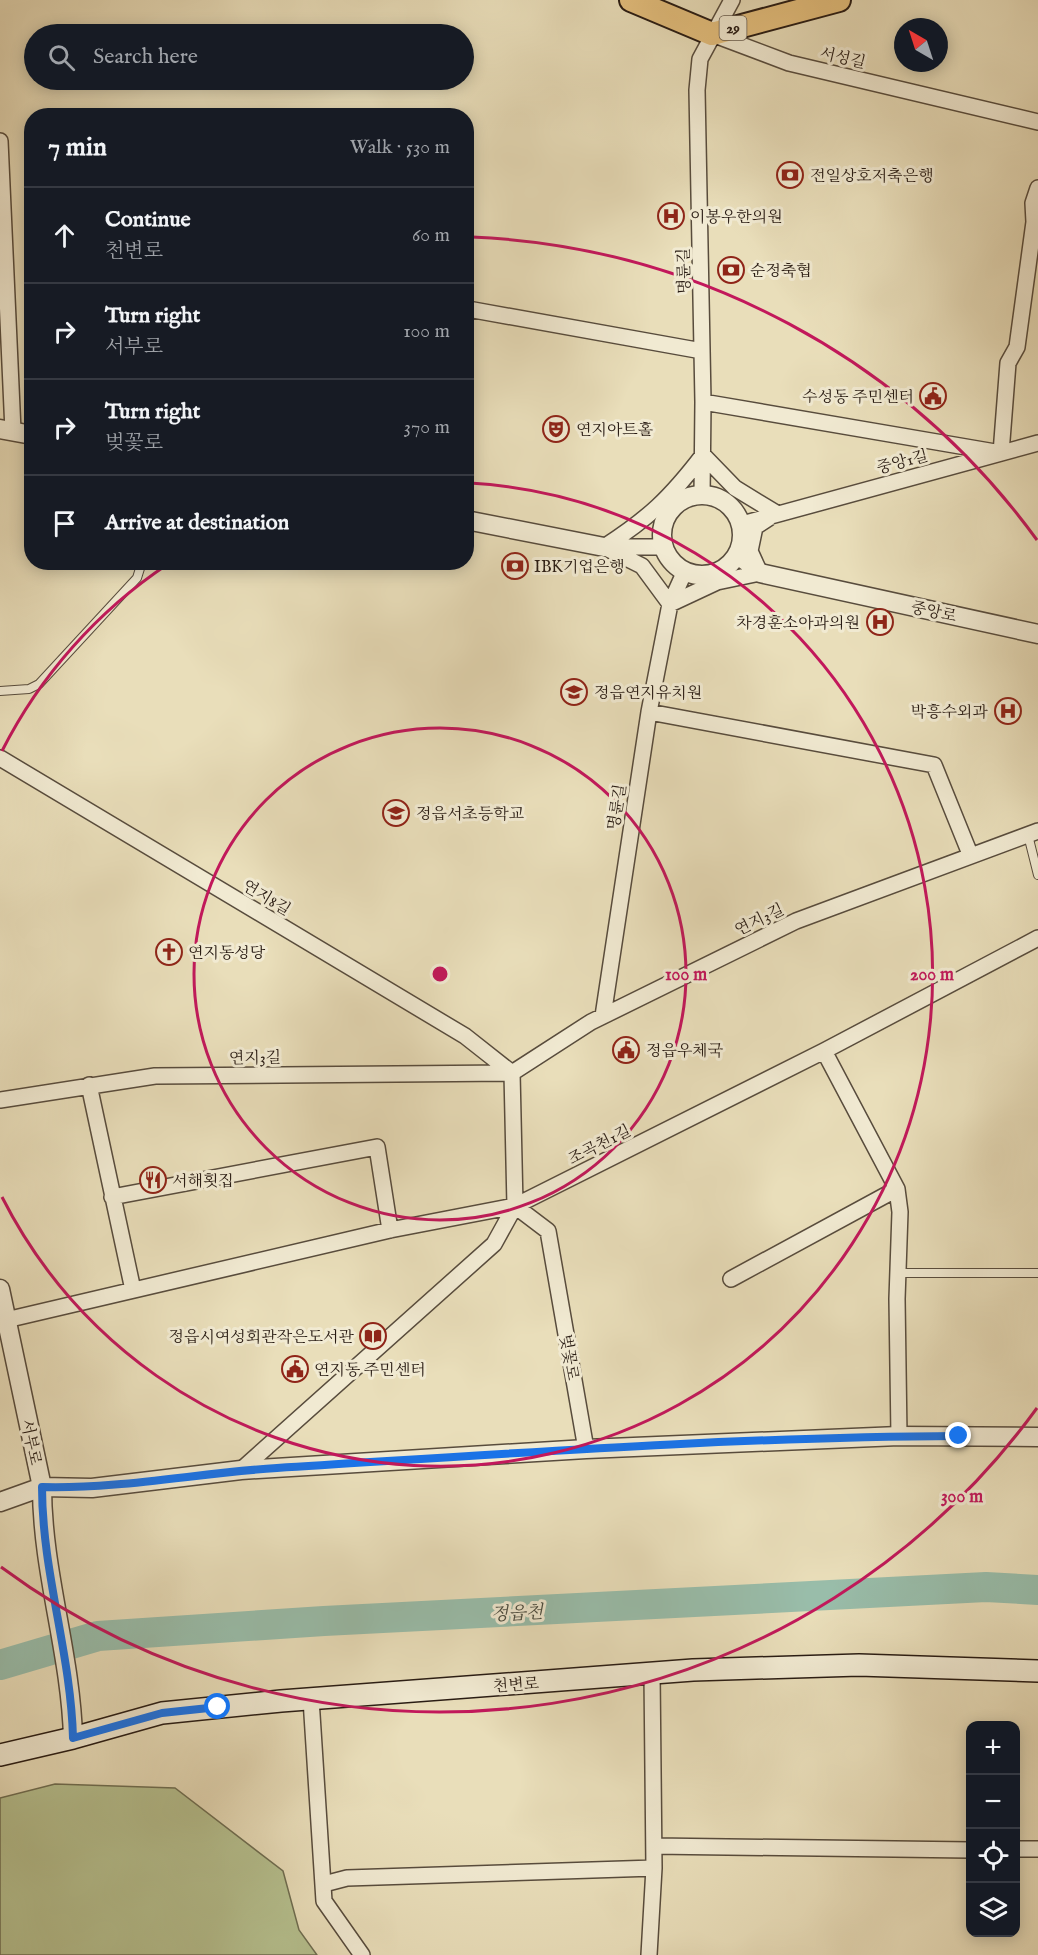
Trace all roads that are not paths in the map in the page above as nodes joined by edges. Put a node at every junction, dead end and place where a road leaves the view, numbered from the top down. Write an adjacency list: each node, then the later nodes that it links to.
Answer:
1 (631, 0): 4 (main road, 29)
2 (732, 0): 4 (street, 명륜길)
3 (839, 0): 4 (main road, 29)
4 (712, 34): 5 (street, 서성길); 9 (street, 명륜길)
5 (1038, 122)
6 (0, 141): 11 (street)
7 (1038, 188): 14 (street)
8 (474, 310): 9 (street)
9 (702, 351): 10 (street, 명륜길)
10 (703, 402): 14 (street); 15 (street, 명륜길)
11 (6, 430): 12 (street)
12 (24, 433)
13 (1038, 443): 14 (street, 중앙1길)
14 (1001, 453): 17 (street, 중앙1길)
15 (703, 455): 16 (street, 명륜길); 17 (street); 20 (street)
16 (702, 496): 19 (street); 21 (street)
17 (776, 513): 19 (street, 중앙1길); 25 (street)
18 (474, 522): 20 (street)
19 (742, 524): 22 (street)
20 (604, 547): 21 (street); 26 (street)
21 (664, 547): 24 (street)
22 (735, 556): 24 (street); 25 (street)
23 (140, 570): 28 (lane)
24 (685, 571): 26 (street, 명륜길)
25 (760, 573): 26 (street); 27 (street, 중앙로)
26 (670, 604): 29 (street, 명륜길)
27 (1038, 634)
28 (0, 691)
29 (649, 712): 32 (street); 35 (street, 명륜길)
30 (0, 758): 37 (street, 연지8길)
31 (1033, 833): 32 (street, 연지3길); 33 (lane)
32 (970, 854): 35 (street, 연지3길)
33 (1038, 875)
34 (1038, 938): 36 (street, 조곡천1길)
35 (603, 1016): 37 (street, 연지3길)
36 (824, 1050): 40 (street); 42 (street, 조곡천1길)
37 (512, 1073): 38 (street, 연지3길); 42 (street)
38 (89, 1085): 39 (street, 연지3길); 41 (street)
39 (0, 1100)
40 (897, 1189): 44 (street); 46 (street)
41 (112, 1197): 43 (street); 48 (street)
42 (515, 1206): 43 (street, 조곡천1길); 52 (street, 벚꽃로); 53 (street)
43 (390, 1230): 48 (street, 조곡천1길)
44 (898, 1273): 45 (lane); 50 (street)
45 (1038, 1273)
46 (731, 1279)
47 (0, 1289): 49 (street, 서부로)
48 (133, 1290): 49 (street, 조곡천1길)
49 (6, 1320): 54 (street, 서부로)
50 (898, 1436): 51 (street); 52 (street)
51 (1038, 1437)
52 (586, 1449): 53 (street)
53 (241, 1470): 54 (street)
54 (42, 1487): 55 (street); 59 (street, 서부로)
55 (0, 1502)
56 (1038, 1671): 57 (main road, 천변로)
57 (652, 1673): 58 (main road, 천변로); 61 (street)
58 (311, 1699): 59 (main road, 천변로); 66 (street)
59 (73, 1738): 60 (main road, 천변로)
60 (0, 1755)
61 (654, 1846): 63 (street); 65 (street)
62 (1038, 1849): 64 (street)
63 (966, 1850)
64 (1020, 1850)
65 (654, 1868): 66 (street); 68 (street)
66 (324, 1884): 67 (street)
67 (362, 1955)
68 (649, 1955)

